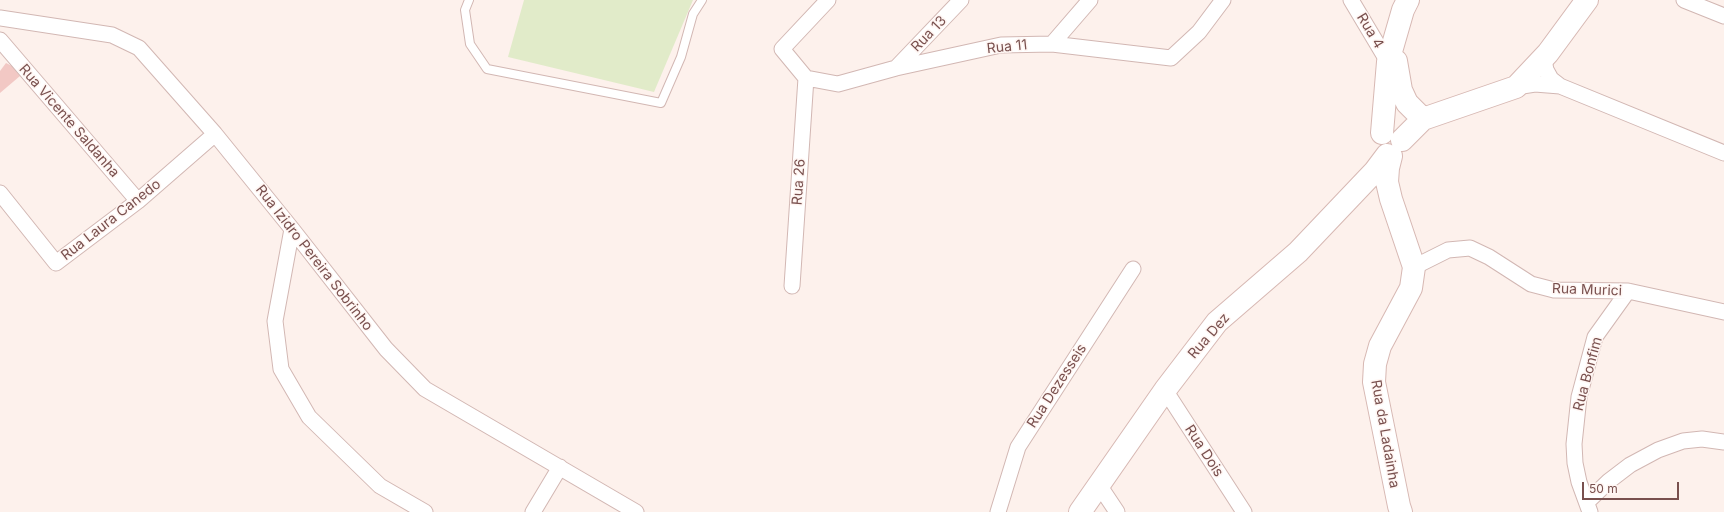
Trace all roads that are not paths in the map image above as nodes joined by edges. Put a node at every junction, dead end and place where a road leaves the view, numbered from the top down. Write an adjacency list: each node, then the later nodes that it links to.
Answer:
1 (469, 0): 2 (lane)
2 (702, 0)
3 (828, 0): 18 (street)
4 (961, 0): 17 (street, Rua 13)
5 (1090, 0): 14 (street)
6 (1223, 0): 14 (street, Rua 11)
7 (1351, 0): 15 (street, Rua 4)
8 (1408, 0): 15 (street, Rua da Ladainha)
9 (1588, 0): 16 (street)
10 (1684, 0): 11 (street)
11 (1724, 16)
12 (0, 18): 22 (street, Rua Izidro Pereira Sobrinho)
13 (0, 40): 26 (street, Rua Vicente Saldanha)
14 (1052, 44): 17 (street, Rua 11)
15 (1390, 53): 21 (street); 23 (street, Rua da Ladainha)
16 (1548, 53): 19 (street); 20 (street)
17 (896, 68): 18 (street, Rua 11)
18 (806, 78): 30 (street, Rua 26)
19 (1560, 86): 20 (street); 24 (street)
20 (1516, 87): 21 (street)
21 (1423, 119): 23 (street)
22 (215, 134): 26 (street, Rua Laura Canedo); 27 (street, Rua Izidro Pereira Sobrinho)
23 (1391, 146): 28 (street, Rua da Ladainha); 33 (street, Rua Dez)
24 (1724, 153)
25 (0, 193): 26 (street, Rua Laura Canedo)
26 (138, 201)
27 (292, 229): 35 (street, Rua Izidro Pereira Sobrinho); 38 (street)
28 (1414, 267): 31 (street, Rua Murici); 45 (street, Rua da Ladainha)
29 (1133, 269): 41 (street, Rua Dezesseis)
30 (792, 286)
31 (1628, 291): 32 (street, Rua Murici); 37 (street, Rua Bonfim)
32 (1724, 312)
33 (1165, 390): 36 (street, Rua Dez); 44 (street, Rua Dois)
34 (1724, 442): 37 (street)
35 (560, 467): 39 (street); 40 (street, Rua Izidro Pereira Sobrinho)
36 (1099, 486): 42 (street, Rua Dez); 43 (street)
37 (1589, 507)
38 (426, 512)
39 (533, 512)
40 (636, 512)
41 (998, 512)
42 (1080, 512)
43 (1117, 512)
44 (1244, 512)
45 (1401, 512)

